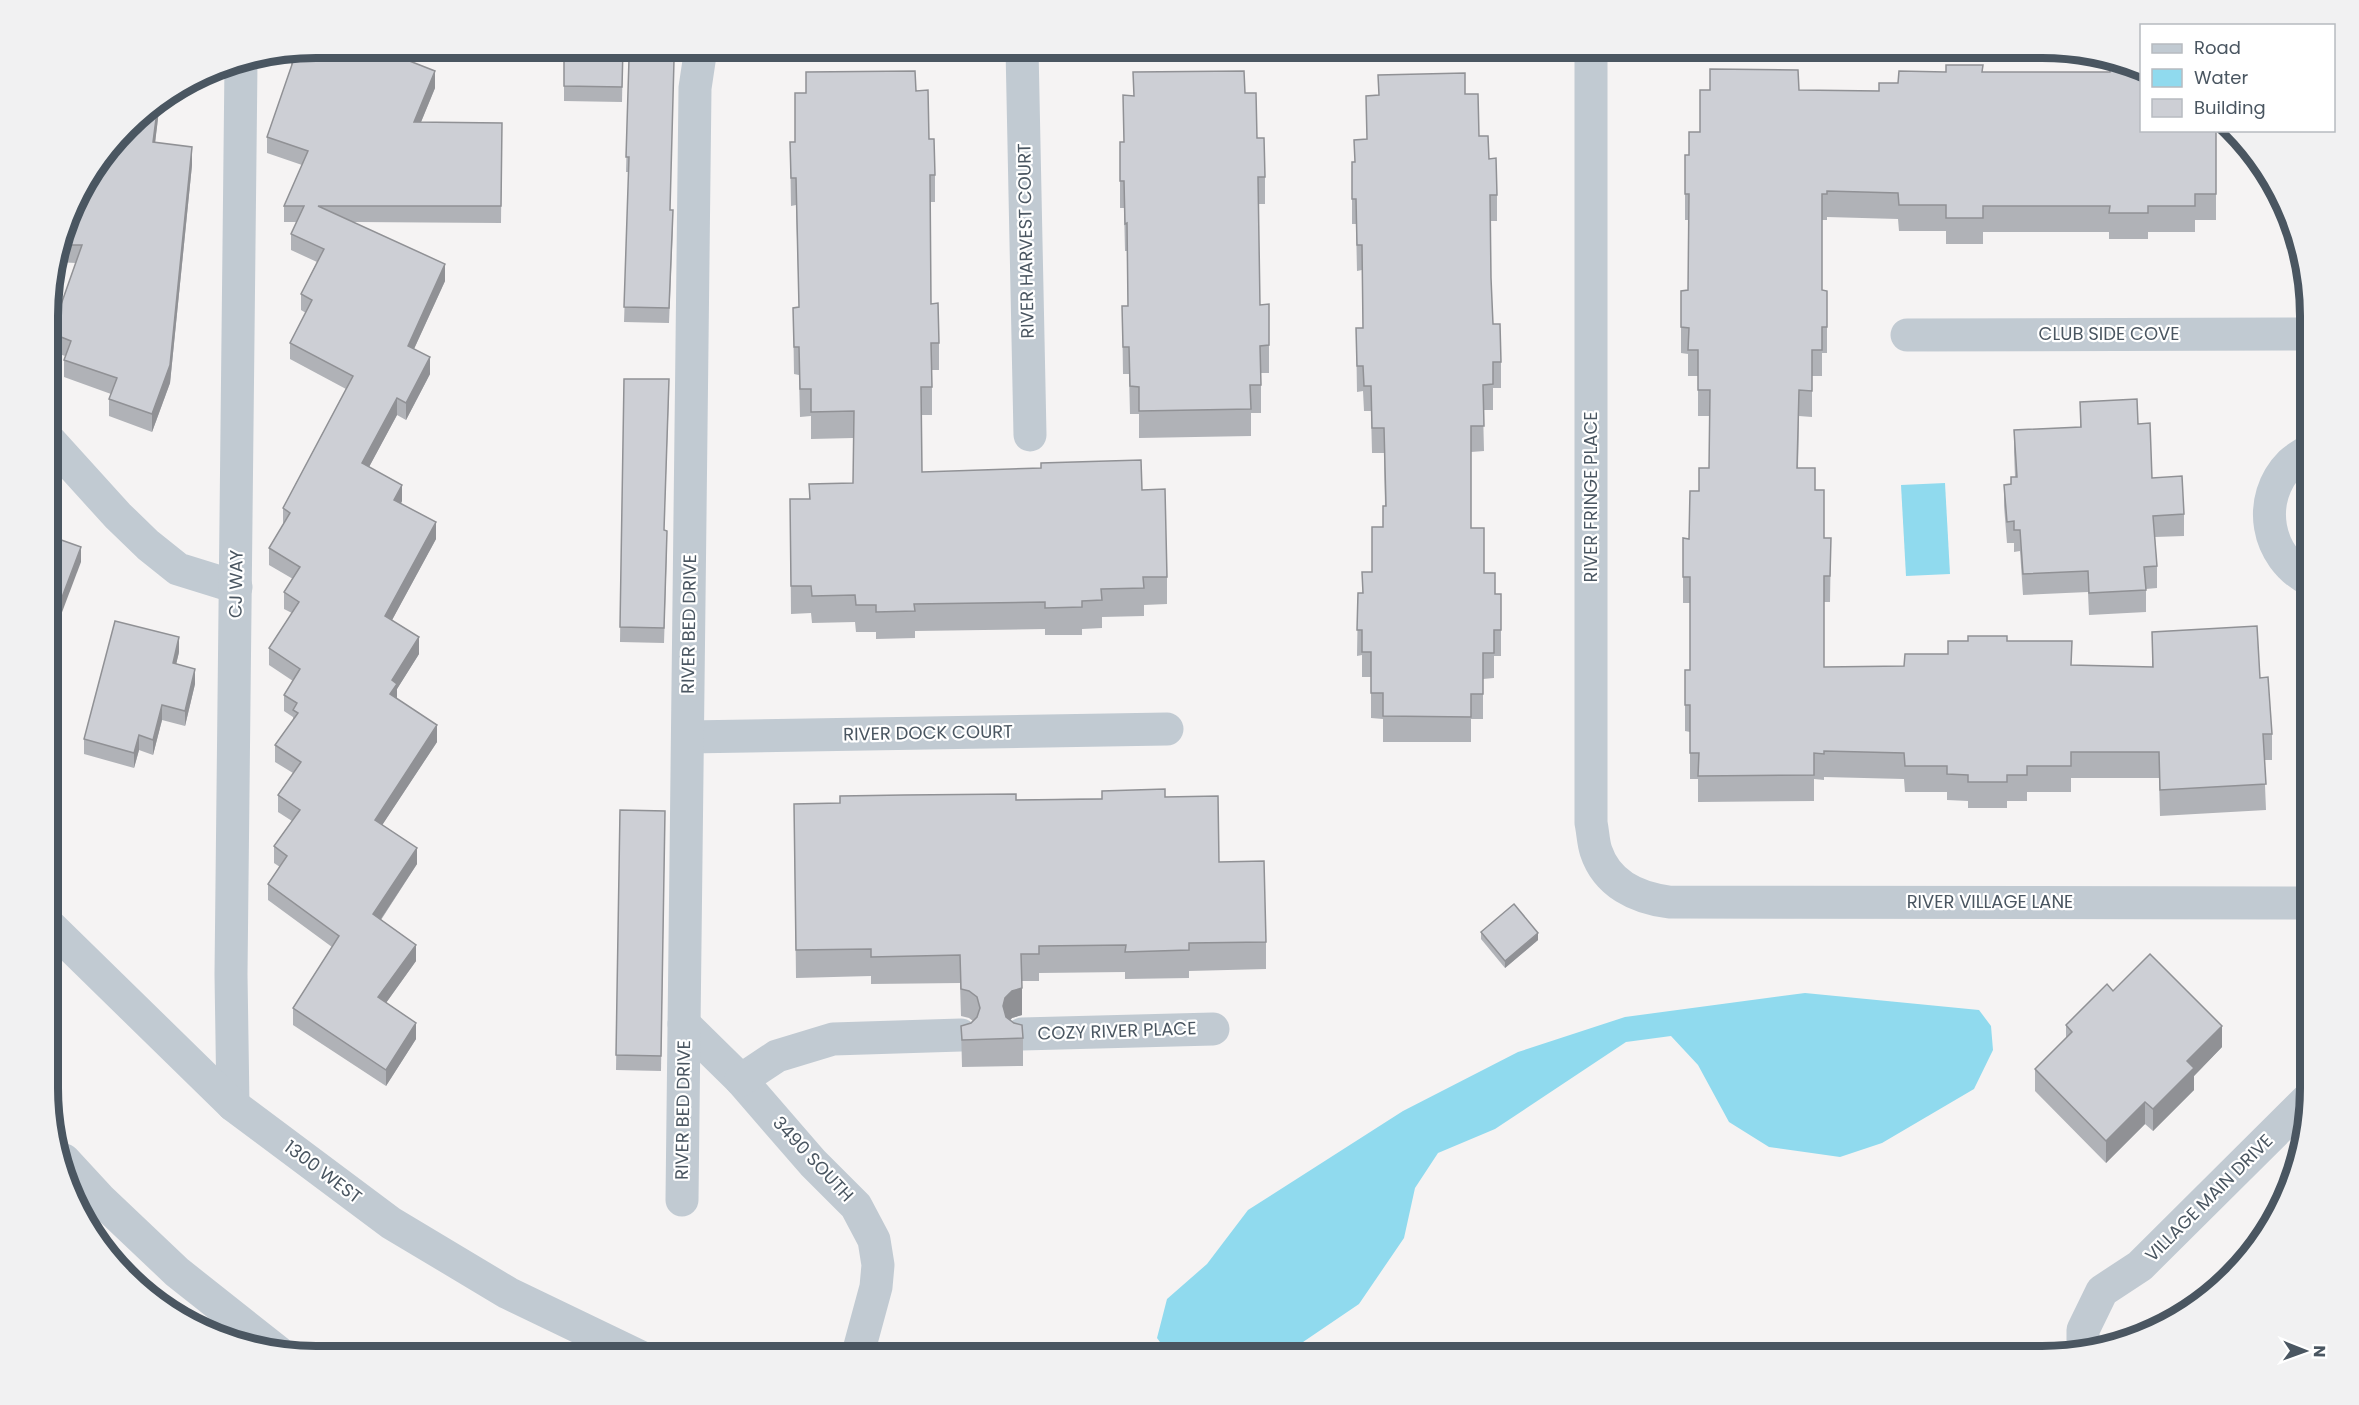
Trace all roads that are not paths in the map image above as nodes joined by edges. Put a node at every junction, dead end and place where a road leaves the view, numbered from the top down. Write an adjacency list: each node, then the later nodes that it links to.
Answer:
1 (700, 58): 13 (street, RIVER BED DRIVE)
2 (1022, 58): 7 (street, RIVER HARVEST COURT)
3 (1591, 58): 14 (street, RIVER FRINGE PLACE)
4 (241, 70): 11 (street, CJ WAY)
5 (2300, 334): 6 (street, CLUB SIDE COVE)
6 (1908, 335)
7 (1030, 435)
8 (58, 450): 11 (street)
9 (2300, 457): 10 (street)
10 (2300, 575)
11 (236, 587): 22 (street, CJ WAY)
12 (1167, 729): 13 (street, RIVER DOCK COURT)
13 (688, 737): 17 (street, RIVER BED DRIVE)
14 (1669, 902): 15 (street, RIVER VILLAGE LANE)
15 (2300, 903)
16 (58, 934): 22 (street, 1300 WEST)
17 (684, 1024): 21 (street, 3490 SOUTH); 25 (street, RIVER BED DRIVE)
18 (1213, 1029): 19 (street, COZY RIVER PLACE)
19 (1022, 1034)
20 (961, 1035): 21 (street)
21 (741, 1080): 29 (street, 3490 SOUTH)
22 (233, 1105): 28 (street, 1300 WEST)
23 (2300, 1108): 27 (street, VILLAGE MAIN DRIVE)
24 (71, 1168): 26 (street)
25 (682, 1200)
26 (265, 1342)
27 (2083, 1343)
28 (618, 1346)
29 (859, 1346)

